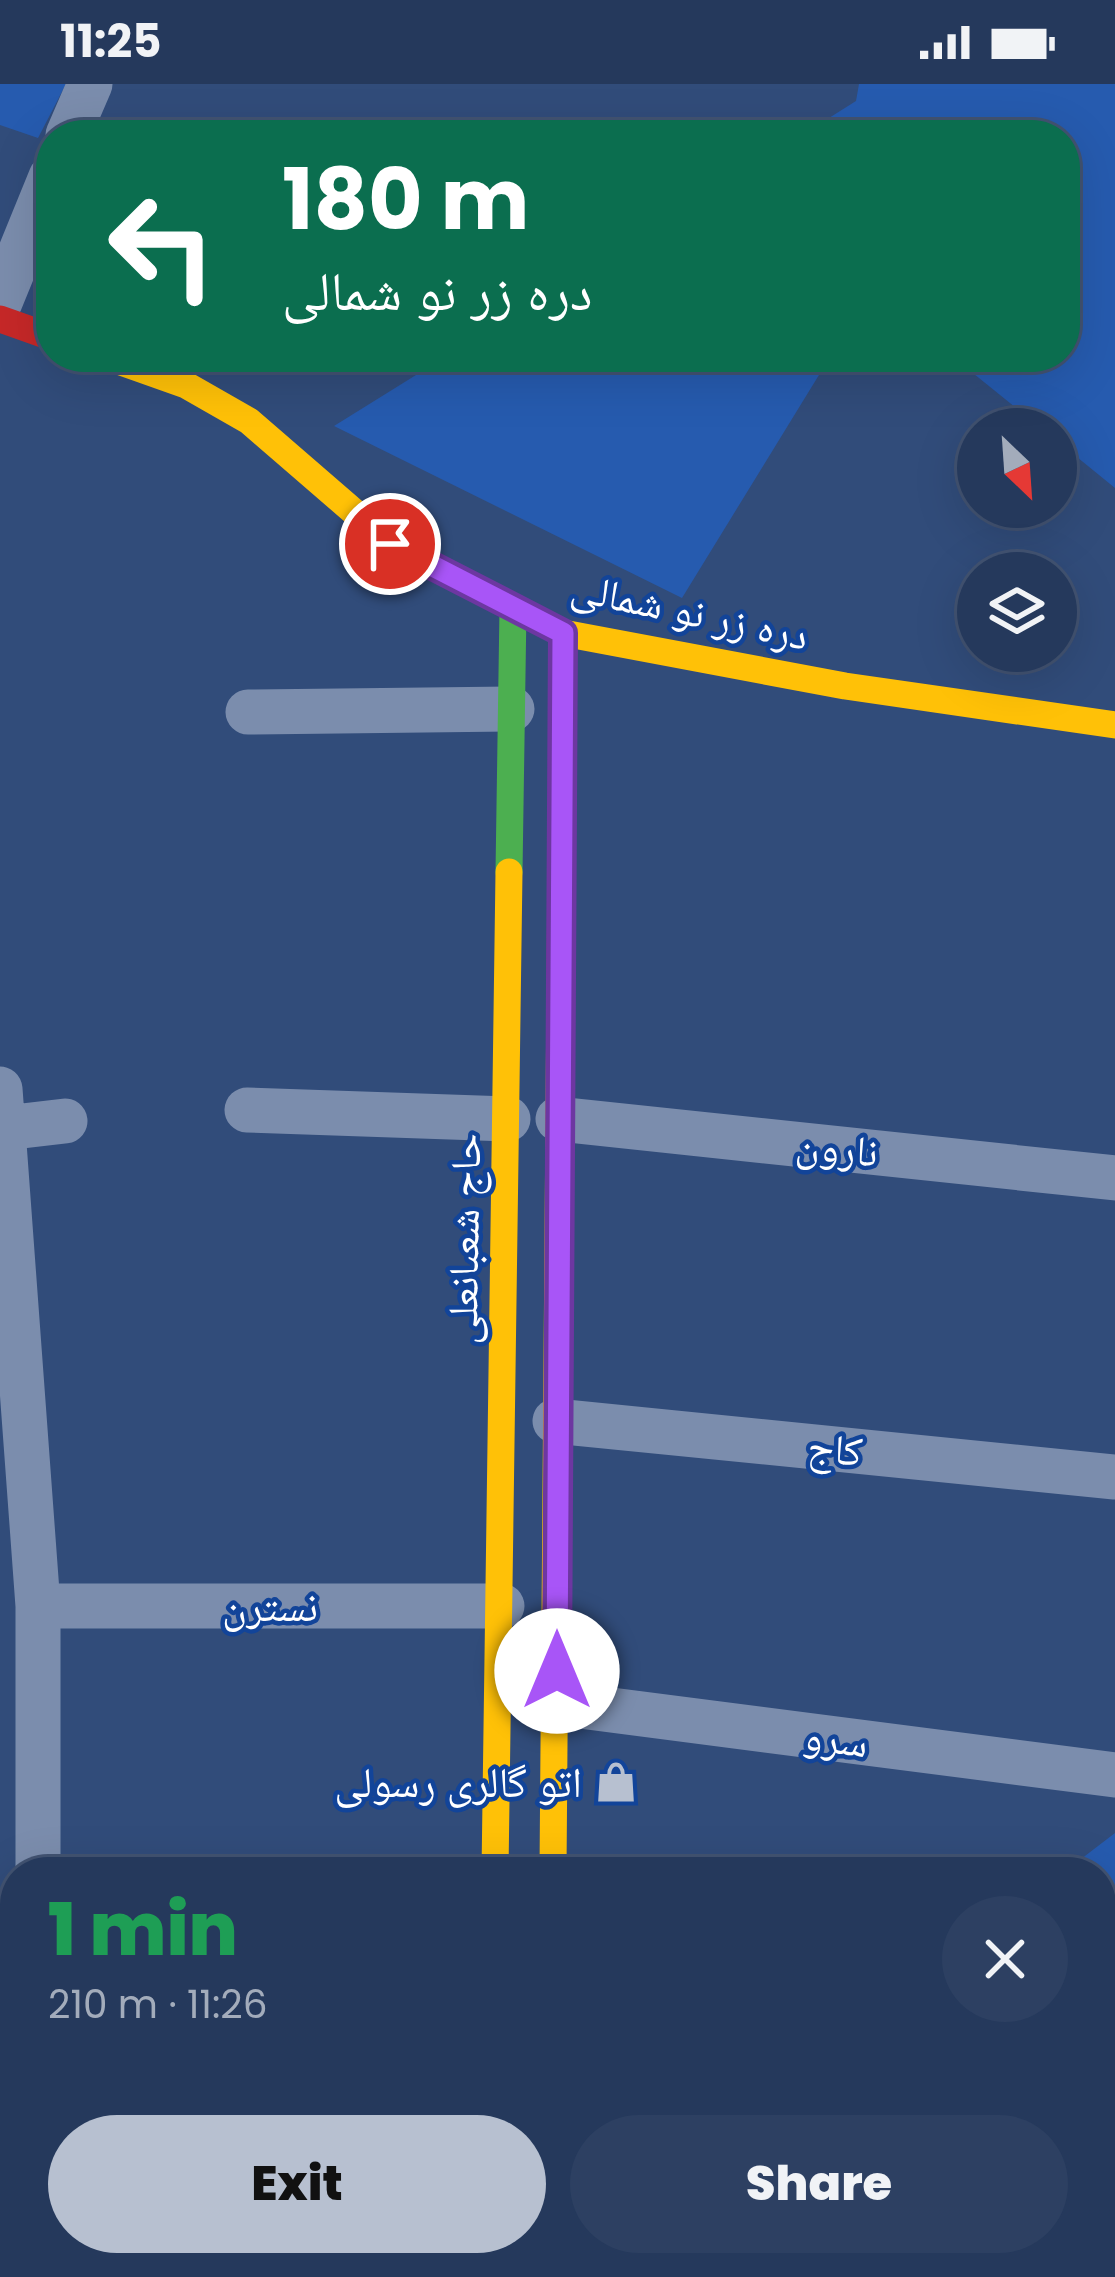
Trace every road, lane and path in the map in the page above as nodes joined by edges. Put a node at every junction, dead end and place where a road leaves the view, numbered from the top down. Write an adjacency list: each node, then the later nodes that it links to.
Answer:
1 (90, 84): 2 (street)
2 (74, 120)
3 (36, 214): 4 (street)
4 (0, 302)
5 (0, 319): 6 (street)
6 (36, 332)
7 (149, 372): 8 (street, دره زر نو شمالی)
8 (513, 608): 9 (street, دره زر نو شمالی); 10 (street, حاج شعبانعلی)
9 (563, 633): 12 (street, دره زر نو شمالی); 15 (street)
10 (512, 709): 11 (street); 16 (street, حاج شعبانعلی)
11 (248, 712)
12 (1115, 725)
13 (3, 1109): 17 (street); 22 (street)
14 (247, 1110): 16 (street)
15 (558, 1118): 18 (street, نارون); 20 (street)
16 (508, 1119): 19 (street, حاج شعبانعلی)
17 (65, 1120)
18 (1115, 1178)
19 (505, 1418): 20 (street); 23 (street, حاج شعبانعلی)
20 (555, 1421): 21 (street, کاج); 24 (street)
21 (1115, 1477)
22 (38, 1606): 23 (street, نسترن); 28 (street)
23 (502, 1606): 24 (street); 25 (street, حاج شعبانعلی)
24 (556, 1606): 26 (street)
25 (500, 1701): 26 (street); 29 (street, حاج شعبانعلی)
26 (557, 1703): 27 (street, سرو); 30 (street)
27 (1115, 1775)
28 (38, 1857)
29 (495, 1857)
30 (553, 1857)

